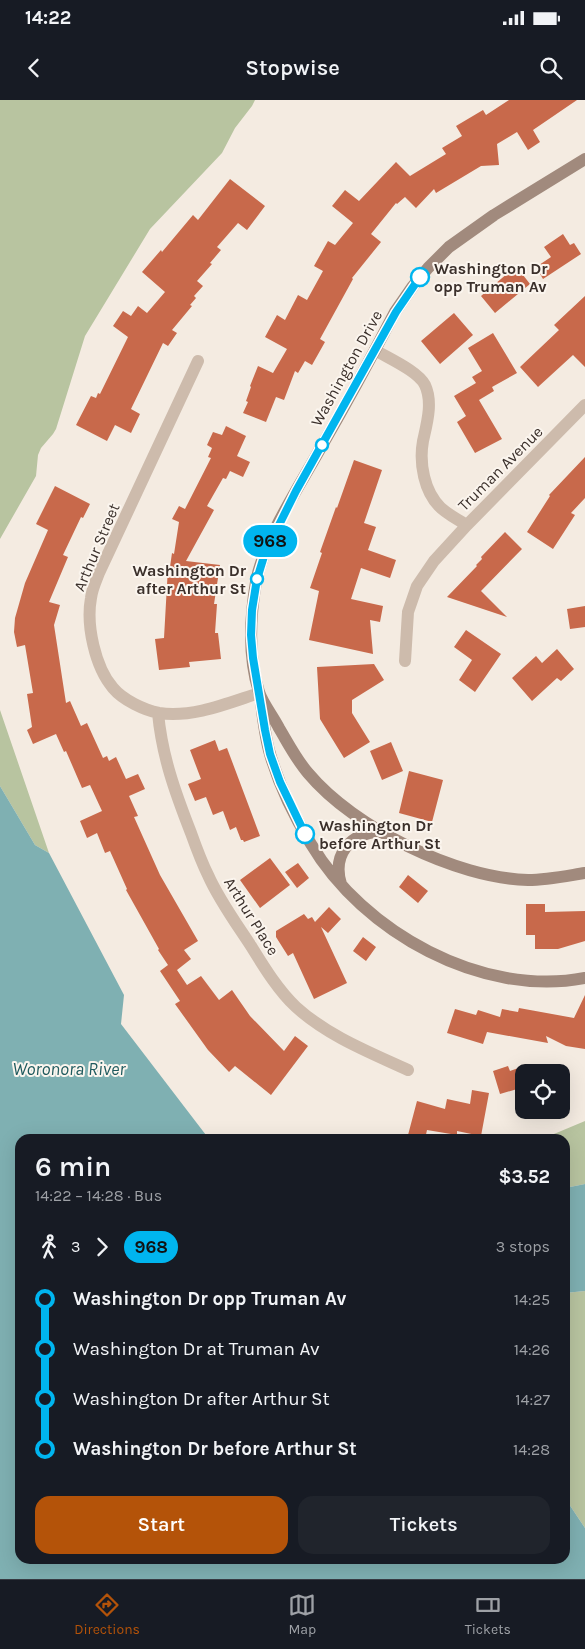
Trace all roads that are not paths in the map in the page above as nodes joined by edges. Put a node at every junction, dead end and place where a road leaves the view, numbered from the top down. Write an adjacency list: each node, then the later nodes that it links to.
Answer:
1 (585, 159): 2 (street, Washington Drive)
2 (375, 350): 5 (street, Truman Avenue); 7 (street, Washington Drive)
3 (198, 361): 8 (street, Arthur Street)
4 (585, 405): 5 (street, Truman Avenue)
5 (467, 525): 6 (street)
6 (405, 661)
7 (259, 693): 8 (street, Arthur Street); 9 (street, Washington Drive); 11 (street)
8 (158, 713): 13 (street, Arthur Place)
9 (379, 832): 10 (street, Washington Drive); 11 (street)
10 (585, 873)
11 (341, 884): 12 (street)
12 (585, 978)
13 (408, 1070)

